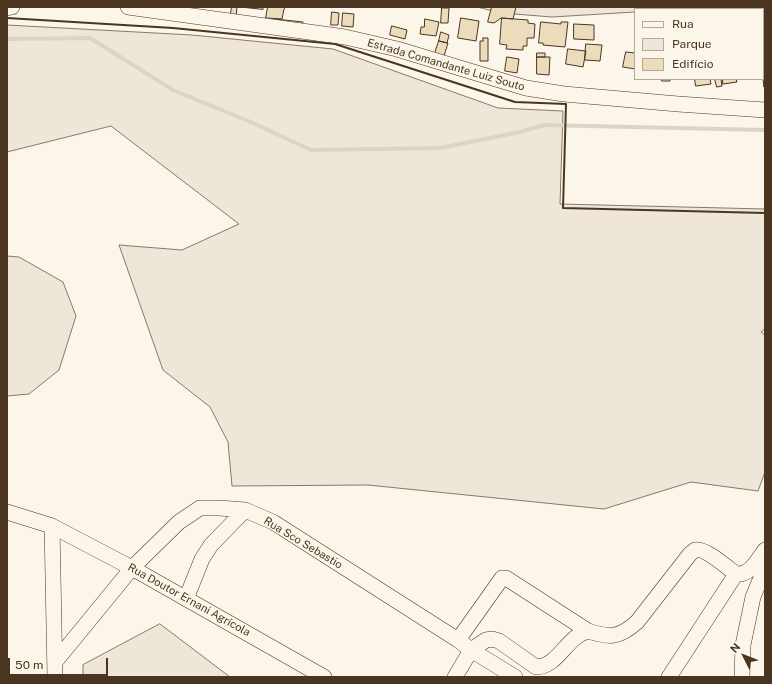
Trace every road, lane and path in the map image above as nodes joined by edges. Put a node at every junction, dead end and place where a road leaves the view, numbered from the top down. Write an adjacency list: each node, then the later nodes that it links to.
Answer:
1 (12, 7): 3 (street)
2 (128, 7): 4 (street, Estrada Comandante Luiz Souto)
3 (7, 8)
4 (765, 110)
5 (245, 510): 9 (street, Rua Sco Sebastio); 12 (street); 14 (street, Rua Sco Sebastio)
6 (7, 512): 7 (street, Rua Doutor Ernani Agrícola)
7 (52, 526): 9 (street, Rua Doutor Ernani Agrícola); 16 (street)
8 (765, 550): 11 (street)
9 (132, 568): 12 (street, Rua Doutor Ernani Agrícola); 16 (street, Rua Sco Sebastio)
10 (765, 568): 21 (street)
11 (736, 574): 13 (street); 20 (street)
12 (186, 599): 17 (street, Rua Doutor Ernani Agrícola)
13 (588, 631): 14 (street); 15 (street)
14 (458, 640): 15 (street, Rua Sco Sebastio)
15 (471, 650): 18 (street); 19 (street, Rua Sco Sebastio)
16 (55, 670)
17 (324, 677)
18 (455, 677)
19 (515, 677)
20 (669, 677)
21 (742, 677)

